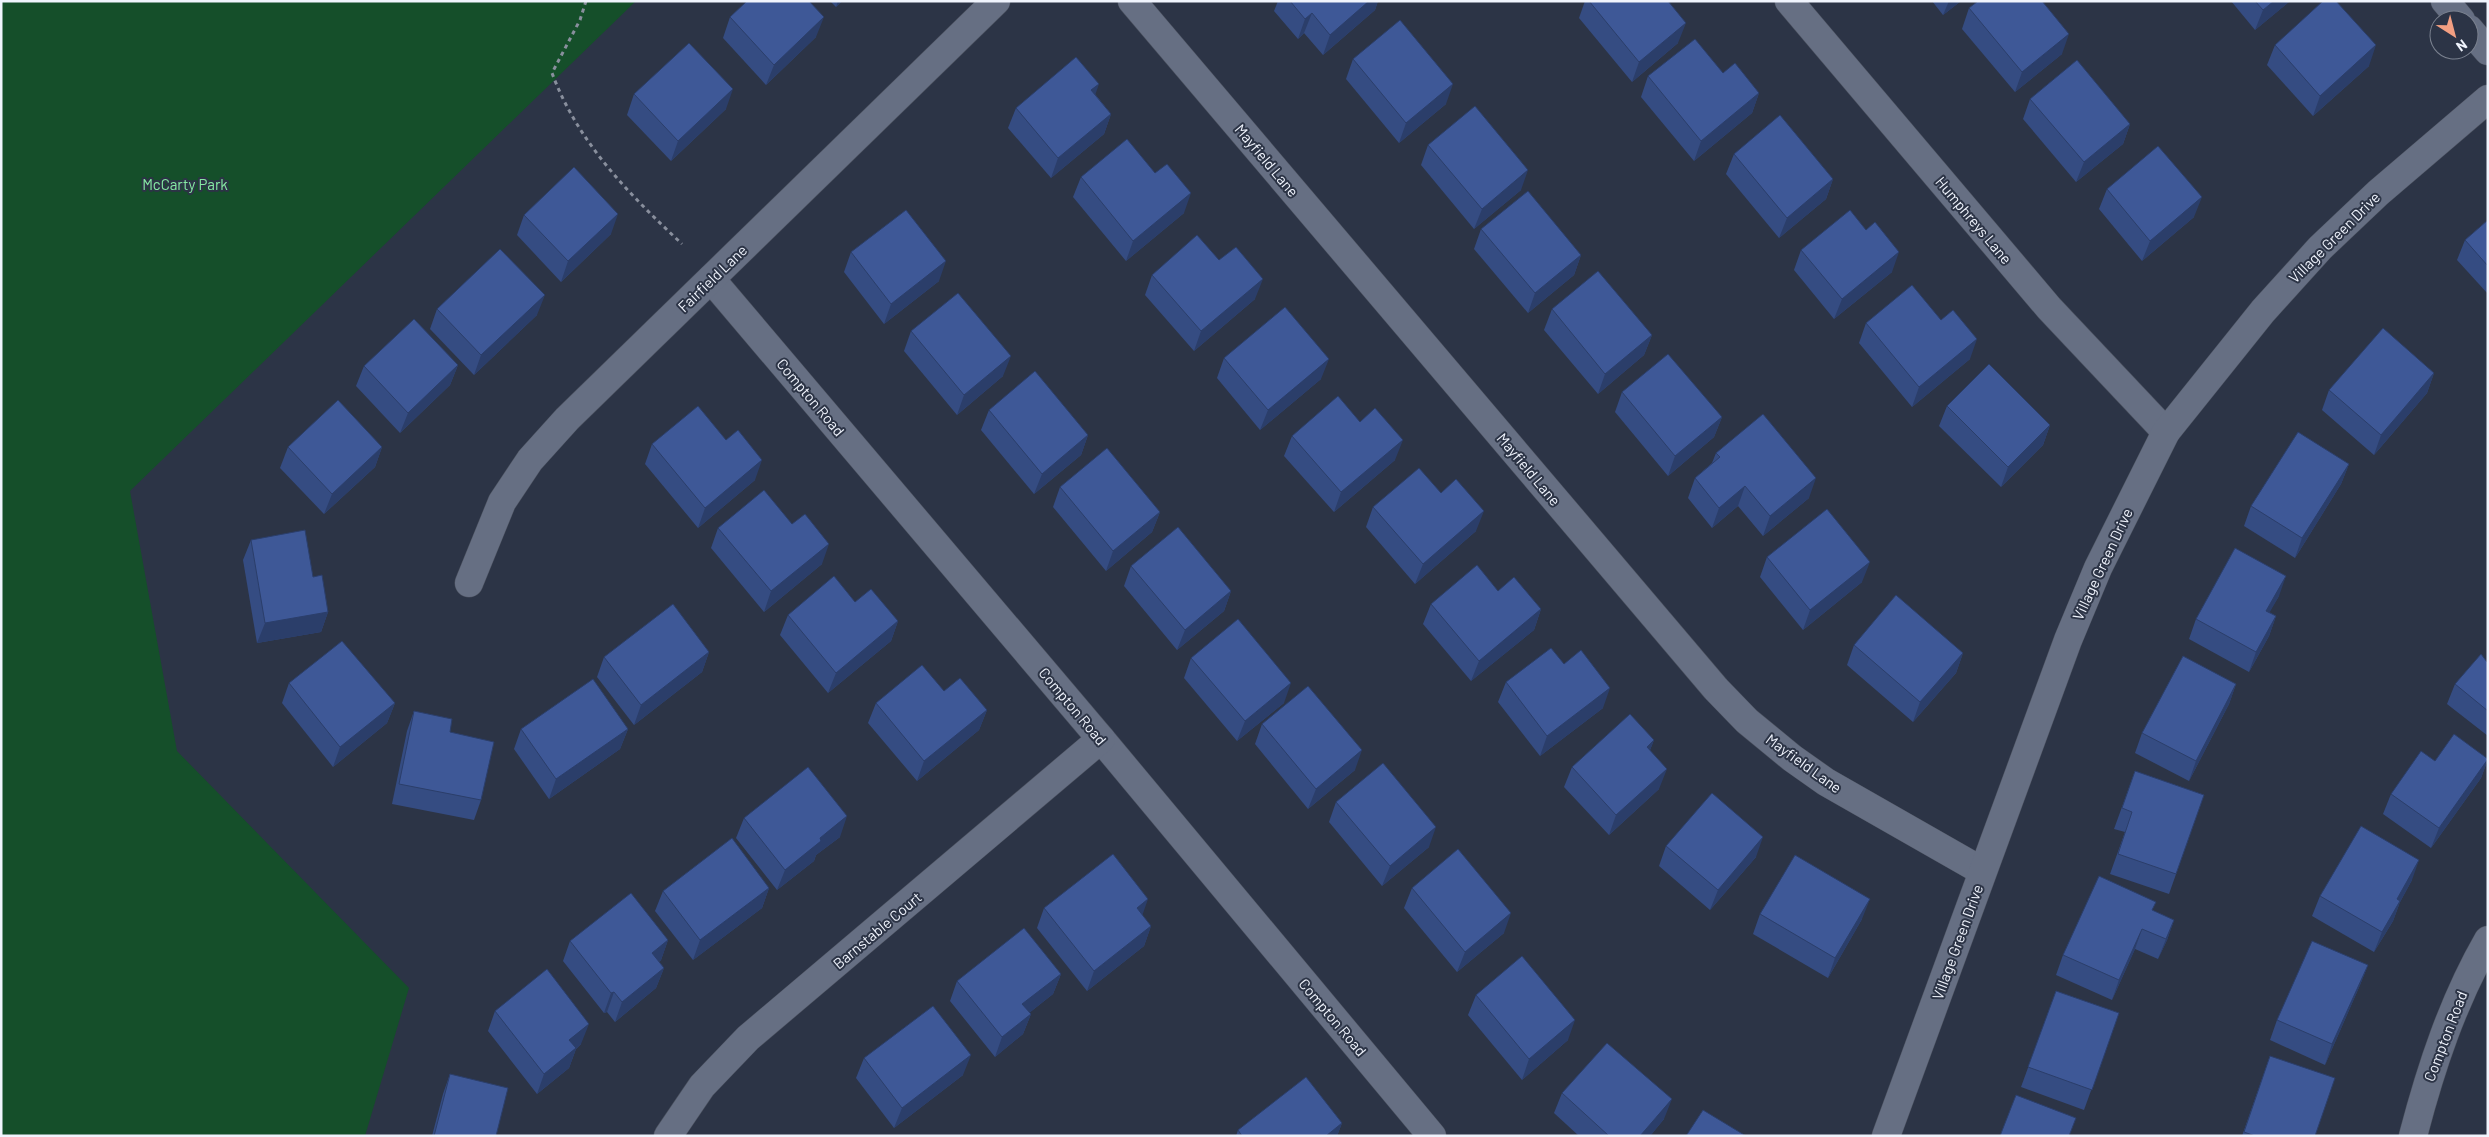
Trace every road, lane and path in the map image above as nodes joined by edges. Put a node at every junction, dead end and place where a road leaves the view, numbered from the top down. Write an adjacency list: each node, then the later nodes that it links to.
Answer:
1 (586, 1): 8 (path)
2 (996, 1): 9 (street, Fairfield Lane)
3 (1132, 1): 13 (street, Mayfield Lane)
4 (1789, 1): 10 (street, Humphreys Lane)
5 (2479, 41): 6 (street)
6 (2488, 51)
7 (2488, 99): 10 (street, Village Green Drive)
8 (682, 244)
9 (711, 279): 11 (street, Fairfield Lane); 12 (street, Compton Road)
10 (2166, 432): 13 (street, Village Green Drive)
11 (469, 583)
12 (1102, 739): 15 (street, Barnstable Court); 16 (street, Compton Road)
13 (1982, 871): 17 (street, Village Green Drive)
14 (2488, 940): 18 (street, Compton Road)
15 (668, 1136)
16 (1432, 1136)
17 (1886, 1136)
18 (2413, 1136)

